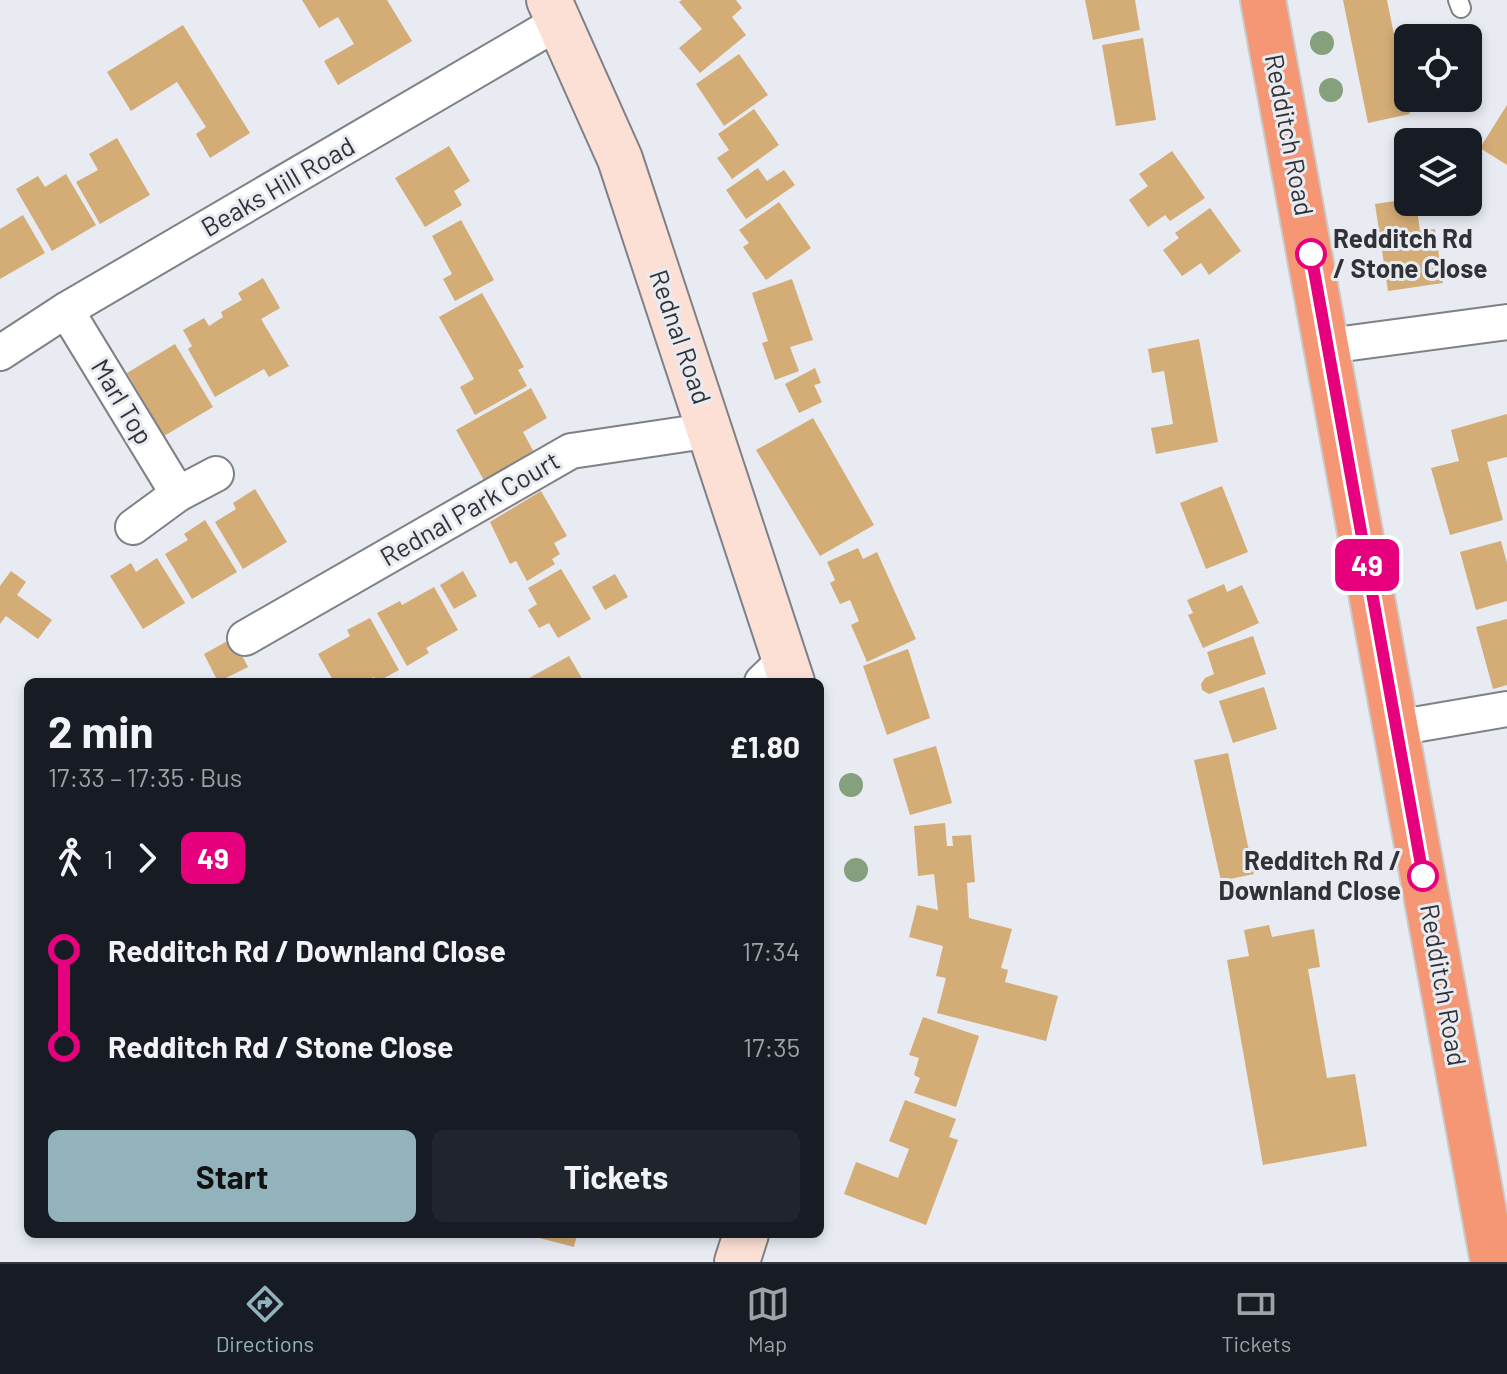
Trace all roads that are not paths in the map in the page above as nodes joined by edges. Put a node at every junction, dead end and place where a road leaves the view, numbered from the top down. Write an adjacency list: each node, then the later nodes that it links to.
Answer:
1 (1263, 0): 5 (highway, Redditch Road)
2 (553, 12): 3 (street, Beaks Hill Road); 7 (street, Rednal Road)
3 (66, 310): 6 (street, Beaks Hill Road); 9 (street, Marl Top)
4 (1507, 322): 5 (street)
5 (1328, 346): 14 (highway, Redditch Road)
6 (0, 353)
7 (712, 430): 11 (street, Rednal Park Court); 12 (street, Rednal Road)
8 (216, 474): 9 (street)
9 (178, 494): 10 (street)
10 (133, 527)
11 (245, 638)
12 (780, 674)
13 (1507, 709): 14 (street)
14 (1396, 728): 15 (highway, Redditch Road)
15 (1495, 1232)
16 (745, 1238): 17 (street)
17 (737, 1262)

